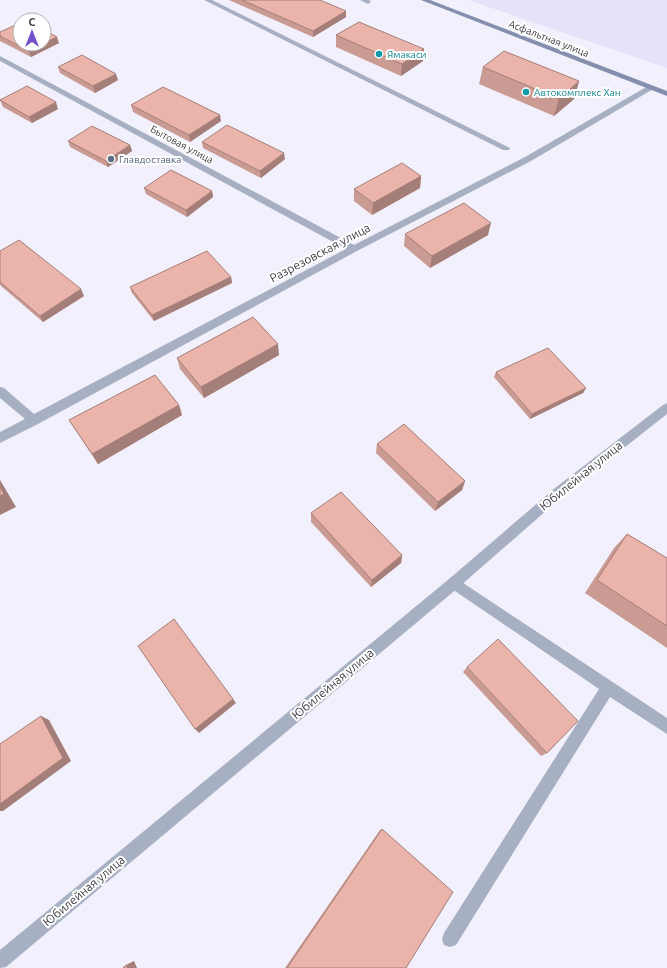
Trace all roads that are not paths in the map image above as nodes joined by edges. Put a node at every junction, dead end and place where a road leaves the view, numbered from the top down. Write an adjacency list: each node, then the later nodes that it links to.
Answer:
1 (207, 0): 6 (street)
2 (424, 0): 4 (main road, Асфальтная улица)
3 (0, 58): 7 (street, Бытовая улица)
4 (651, 88): 5 (main road, Асфальтная улица); 7 (street, Разрезовская улица)
5 (667, 94)
6 (506, 148)
7 (354, 249): 10 (street, Разрезовская улица)
8 (0, 391): 10 (street)
9 (667, 408): 12 (street, Юбилейная улица)
10 (34, 420): 11 (street, Разрезовская улица)
11 (0, 438)
12 (454, 583): 13 (street); 16 (street, Юбилейная улица)
13 (608, 688): 14 (street); 15 (street)
14 (667, 728)
15 (450, 939)
16 (0, 962)

